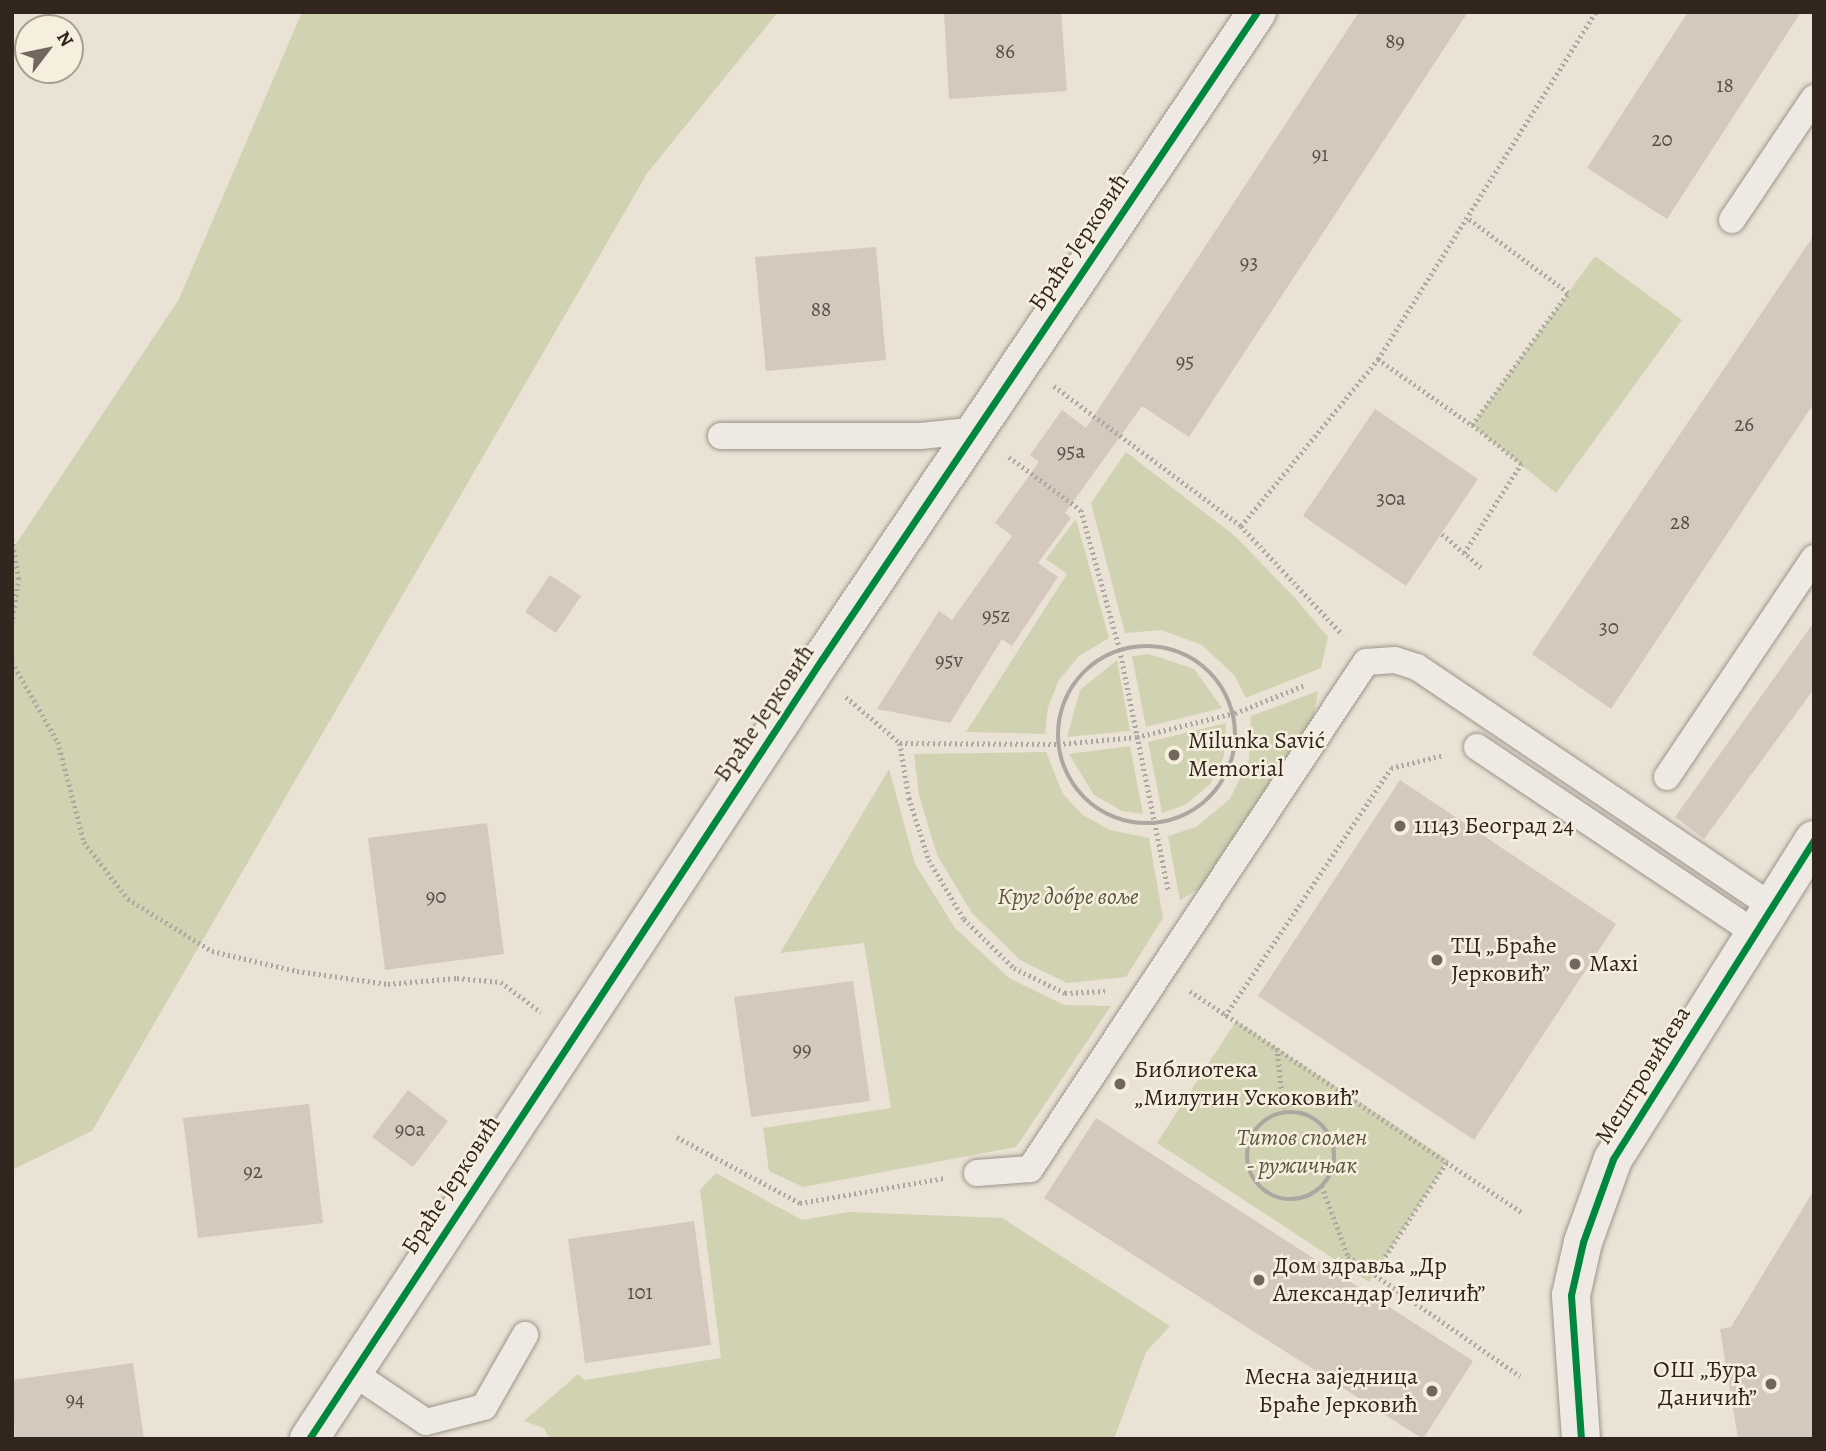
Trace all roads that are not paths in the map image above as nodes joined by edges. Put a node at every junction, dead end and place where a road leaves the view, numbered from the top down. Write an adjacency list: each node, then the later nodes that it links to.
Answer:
1 (1257, 12): 5 (street, Браће Јерковић)
2 (1814, 98): 3 (lane)
3 (1732, 220)
4 (720, 436): 5 (lane)
5 (990, 442): 13 (street, Браће Јерковић)
6 (1814, 558): 8 (lane)
7 (1477, 747): 10 (lane)
8 (1667, 777)
9 (1814, 840): 10 (street, Мештровићева)
10 (1763, 920): 11 (lane); 15 (street, Мештровићева)
11 (977, 1173)
12 (525, 1335): 13 (lane)
13 (352, 1372): 14 (street, Браће Јерковић)
14 (309, 1439)
15 (1581, 1439)

